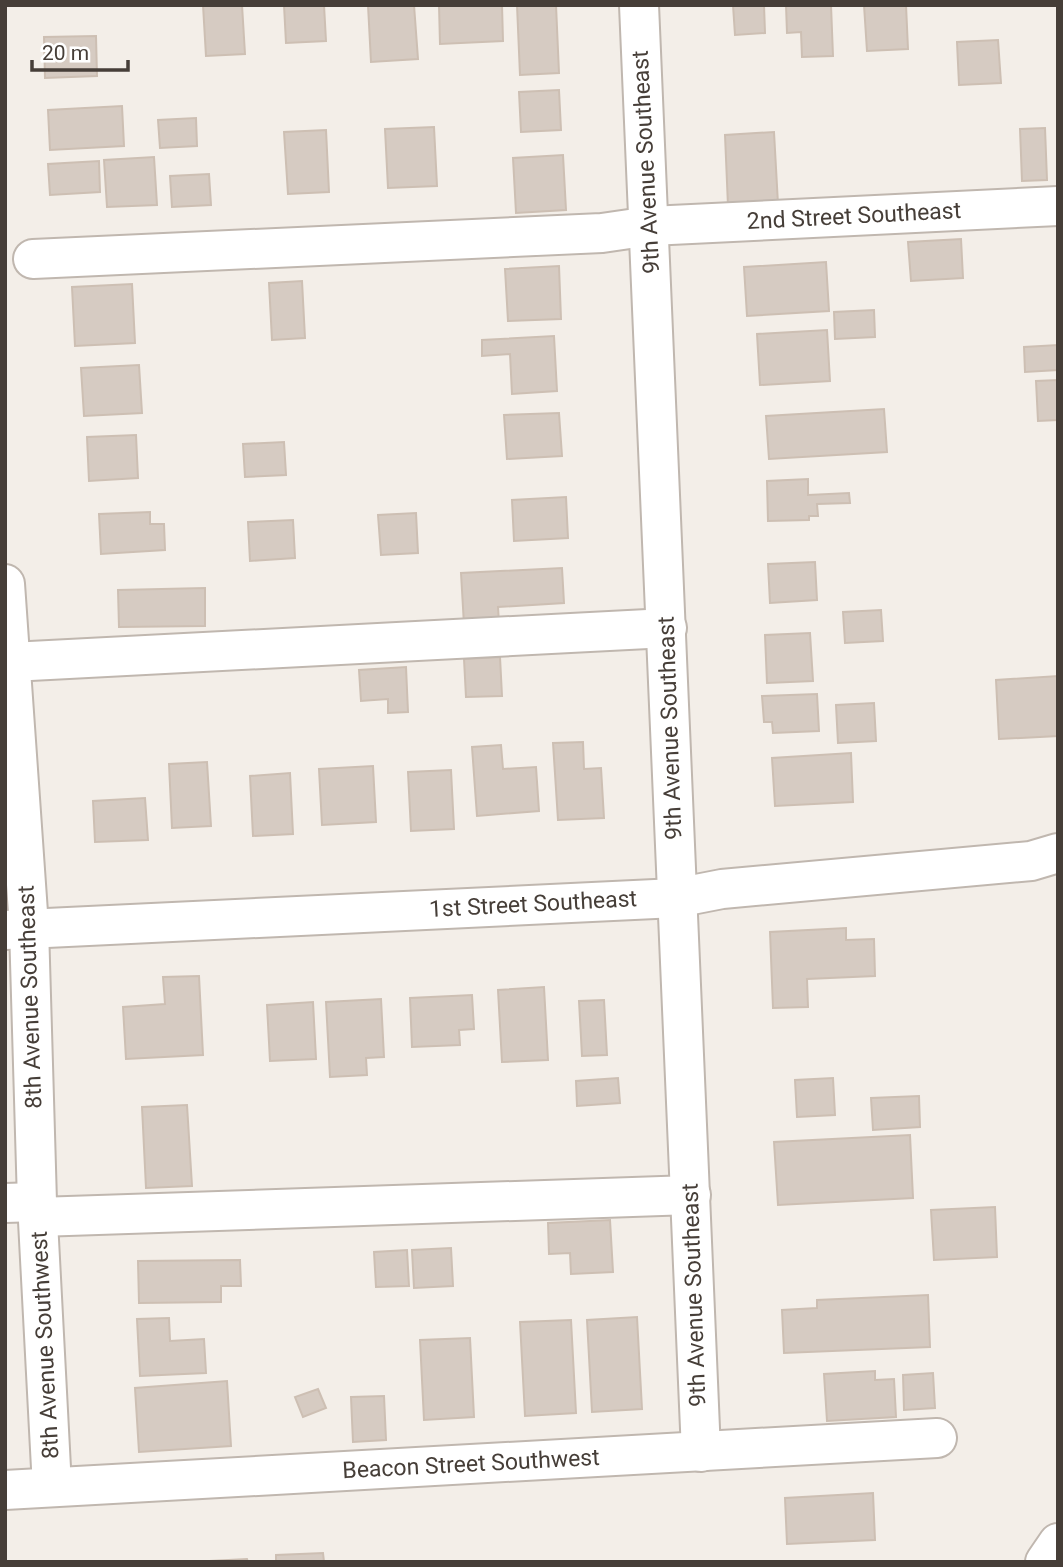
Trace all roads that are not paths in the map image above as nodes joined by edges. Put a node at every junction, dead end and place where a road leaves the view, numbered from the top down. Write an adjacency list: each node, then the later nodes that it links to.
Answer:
1 (639, 5): 3 (street, 9th Avenue Southeast)
2 (1058, 206): 3 (street, 2nd Street Southeast)
3 (650, 226): 4 (street, 2nd Street Southeast); 6 (street, 9th Avenue Southeast)
4 (33, 259)
5 (5, 584): 7 (street, 8th Avenue Southeast)
6 (667, 628): 7 (street); 9 (street, 9th Avenue Southeast)
7 (11, 662): 10 (street, 8th Avenue Southeast)
8 (1058, 853): 9 (street, 1st Street Southeast)
9 (676, 898): 10 (street, 1st Street Southeast); 11 (street, 9th Avenue Southeast)
10 (17, 928): 12 (street, 8th Avenue Southeast)
11 (691, 1195): 12 (street); 14 (street, 9th Avenue Southeast)
12 (27, 1207): 15 (street, 8th Avenue Southwest)
13 (937, 1438): 14 (street, Beacon Street Southwest)
14 (701, 1452): 15 (street, Beacon Street Southwest)
15 (52, 1487): 16 (street, Beacon Street Southwest)
16 (5, 1490)
17 (1058, 1543): 18 (street)
18 (1045, 1562)

